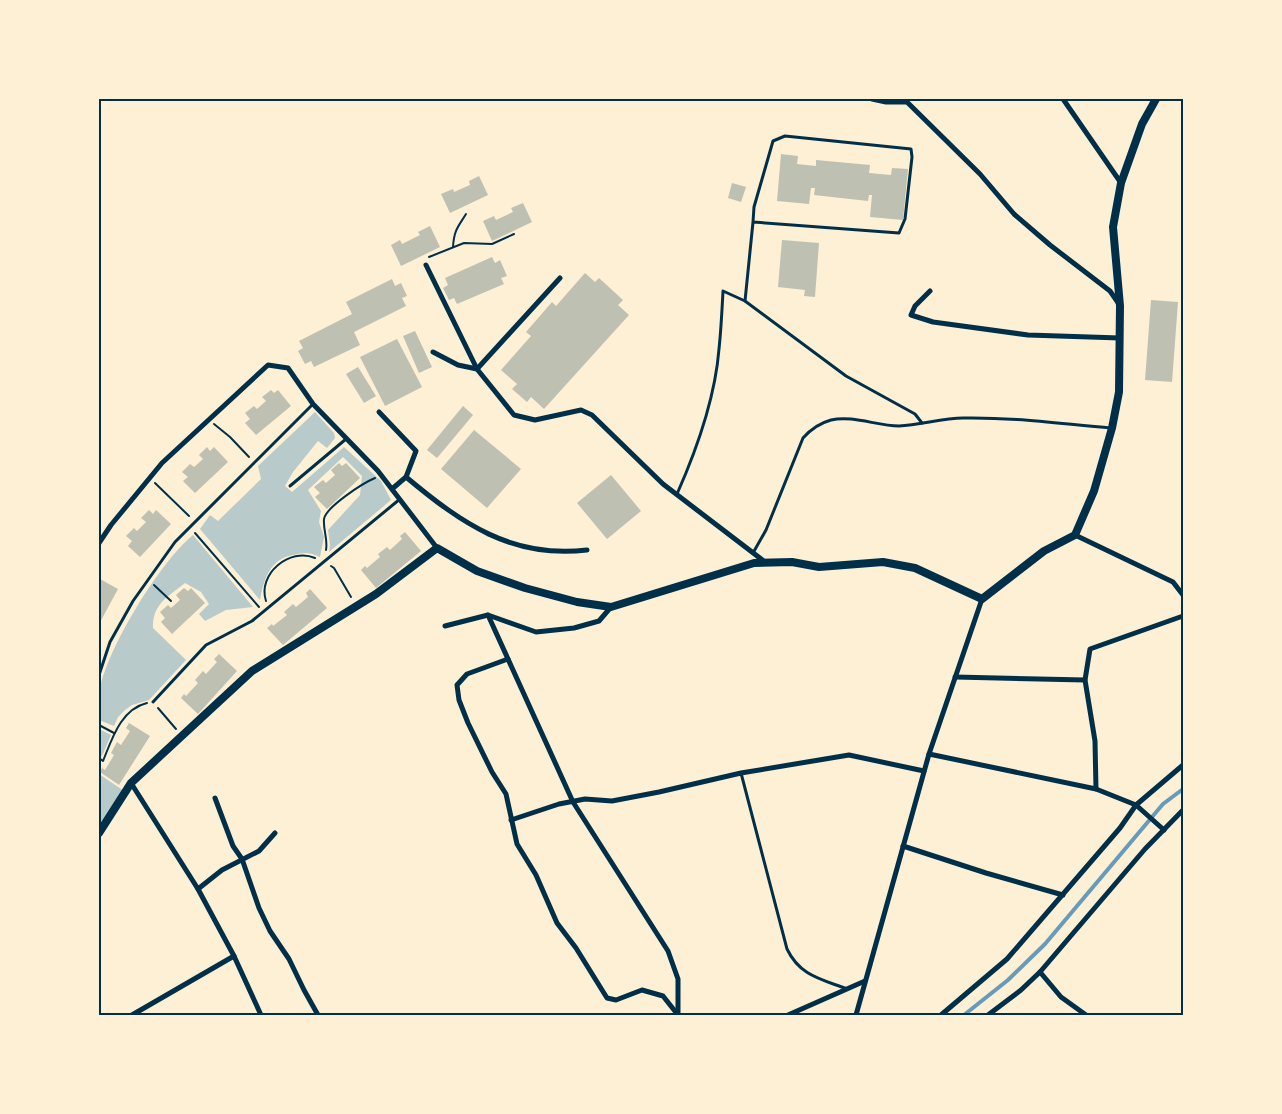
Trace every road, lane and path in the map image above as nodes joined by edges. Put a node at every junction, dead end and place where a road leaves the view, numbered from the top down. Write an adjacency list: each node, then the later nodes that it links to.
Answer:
1 (872, 99): 4 (street)
2 (1063, 99): 5 (street)
3 (1156, 99): 5 (street)
4 (905, 100): 14 (street)
5 (1121, 183): 14 (street)
6 (466, 214): 9 (path)
7 (753, 222): 7 (lane); 13 (lane)
8 (514, 234): 9 (path)
9 (453, 247): 10 (path)
10 (426, 265): 17 (street)
11 (560, 278): 17 (street)
12 (930, 291): 15 (street)
13 (745, 301): 21 (lane); 30 (lane)
14 (1120, 306): 15 (street)
15 (1120, 338): 22 (street)
16 (433, 352): 17 (street)
17 (477, 370): 30 (street)
18 (313, 404): 20 (street); 23 (street); 24 (lane)
19 (379, 412): 26 (street)
20 (208, 420): 24 (path); 27 (street)
21 (922, 423): 22 (lane); 38 (lane)
22 (1112, 428): 34 (street)
23 (346, 439): 25 (street); 28 (lane)
24 (255, 464): 32 (lane)
25 (382, 476): 29 (street); 39 (path)
26 (406, 477): 29 (street); 37 (street)
27 (149, 478): 32 (path); 35 (street)
28 (290, 486)
29 (392, 489): 31 (street)
30 (677, 494): 38 (street)
31 (401, 499): 36 (street); 39 (lane)
32 (196, 522): 33 (lane)
33 (191, 527): 41 (lane); 47 (path)
34 (1075, 535): 43 (street); 44 (street)
35 (99, 543)
36 (437, 548): 46 (street); 58 (street)
37 (587, 550)
38 (754, 553): 40 (street)
39 (324, 562): 47 (lane)
40 (766, 562): 44 (street); 46 (street)
41 (148, 580): 45 (path); 52 (lane)
42 (1183, 582): 43 (lane)
43 (1183, 594)
44 (982, 599): 53 (street)
45 (171, 601)
46 (611, 607): 48 (street)
47 (264, 612): 55 (lane)
48 (488, 615): 50 (street); 51 (street)
49 (1183, 616): 54 (street)
50 (445, 626)
51 (508, 659): 67 (street); 71 (street)
52 (99, 675)
53 (955, 678): 54 (street); 59 (street)
54 (1085, 680): 65 (street)
55 (153, 702): 57 (path); 58 (path)
56 (99, 725): 57 (path)
57 (114, 733): 60 (path)
58 (182, 736): 64 (street)
59 (928, 754): 62 (street); 65 (street)
60 (99, 758)
61 (1183, 765): 68 (street)
62 (924, 771): 63 (street); 75 (street)
63 (741, 773): 67 (street); 82 (lane)
64 (131, 783): 73 (street); 77 (street)
65 (1096, 789): 68 (street)
66 (215, 798): 76 (street)
67 (573, 802): 71 (street); 86 (street)
68 (1136, 805): 72 (street); 78 (street)
69 (1183, 810): 70 (street)
70 (1180, 817): 72 (street)
71 (511, 820): 86 (street)
72 (1164, 830): 80 (street)
73 (99, 833)
74 (275, 833): 76 (street)
75 (903, 846): 78 (street); 81 (street)
76 (242, 859): 77 (street); 85 (street)
77 (198, 889): 79 (street)
78 (1063, 894): 89 (street)
79 (234, 956): 83 (street); 84 (street)
80 (1040, 972): 90 (street); 91 (street)
81 (865, 981): 82 (street); 88 (street)
82 (847, 989): 87 (street)
83 (132, 1015)
84 (261, 1015)
85 (318, 1015)
86 (678, 1015)
87 (788, 1015)
88 (856, 1015)
89 (940, 1015)
90 (988, 1015)
91 (1086, 1015)

